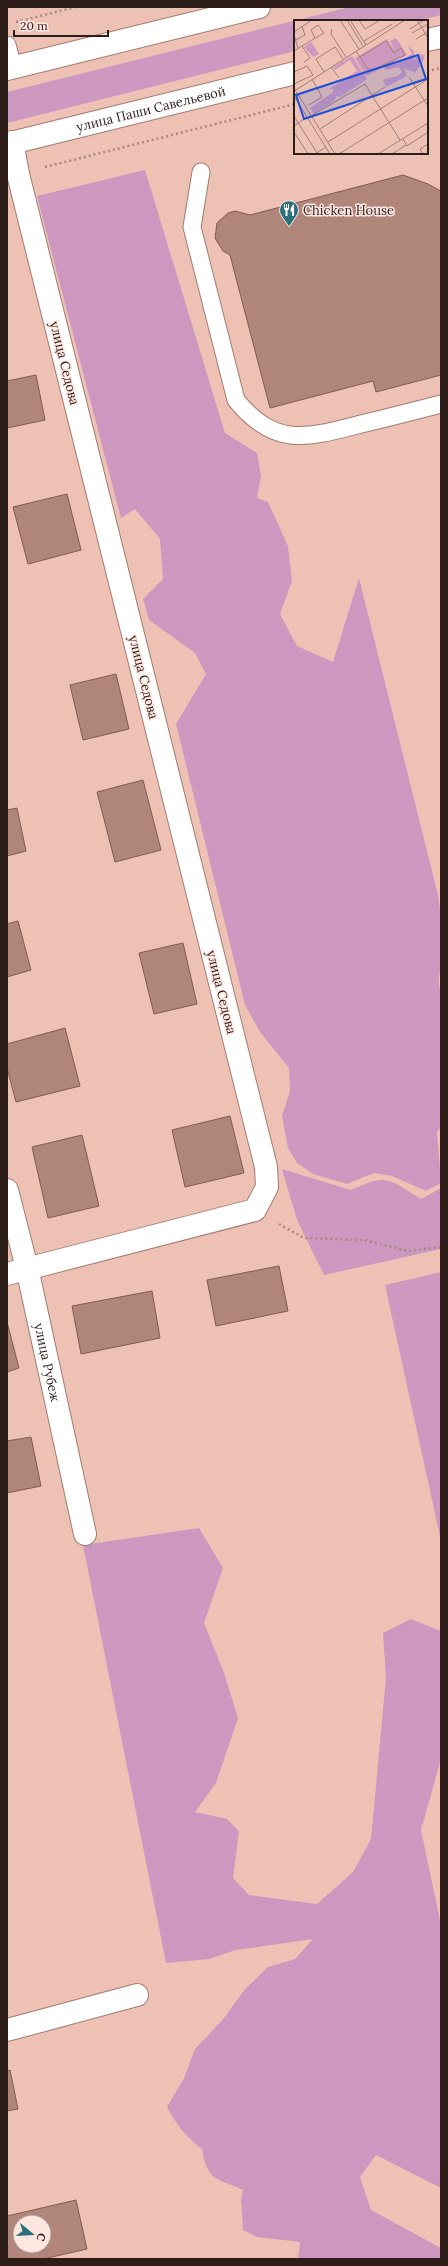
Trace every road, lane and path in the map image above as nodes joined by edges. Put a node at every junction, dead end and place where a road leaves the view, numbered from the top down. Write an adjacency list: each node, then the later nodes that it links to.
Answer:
1 (76, 7): 3 (path)
2 (259, 7): 7 (street)
3 (15, 22)
4 (441, 37): 5 (street)
5 (428, 40)
6 (7, 45): 7 (lane)
7 (10, 68)
8 (441, 68): 9 (path)
9 (428, 71)
10 (294, 73): 12 (street, улица Паши Савельевой)
11 (294, 104): 14 (path)
12 (9, 143): 14 (street, улица Седова)
13 (201, 172): 15 (lane)
14 (18, 174): 17 (street, улица Седова)
15 (441, 404)
16 (7, 1190): 19 (street, улица Рубеж)
17 (255, 1210): 18 (path); 19 (street)
18 (441, 1247)
19 (17, 1271): 20 (street, улица Рубеж)
20 (85, 1534)
21 (137, 1995): 22 (street)
22 (7, 2030)

